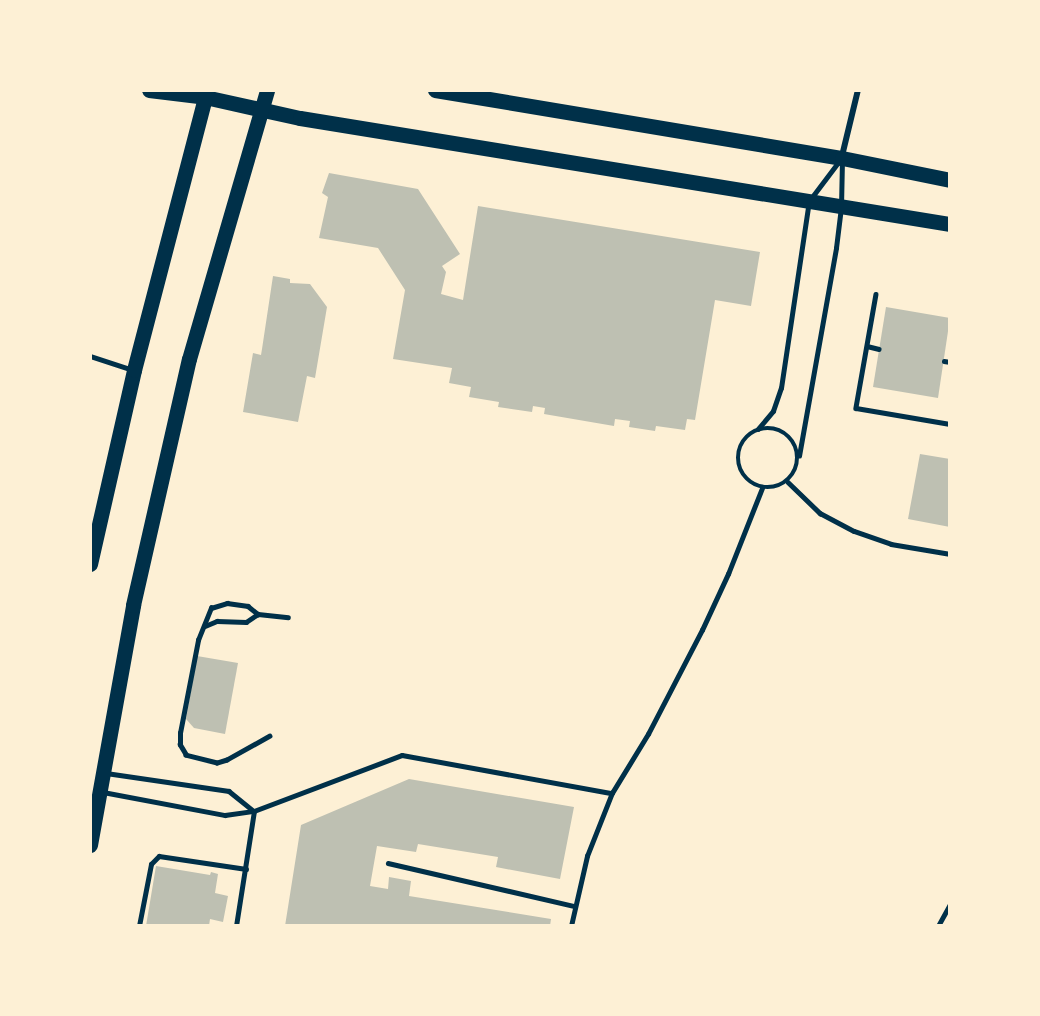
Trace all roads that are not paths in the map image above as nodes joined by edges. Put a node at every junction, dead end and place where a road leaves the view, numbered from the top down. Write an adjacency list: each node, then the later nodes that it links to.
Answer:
1 (149, 90): 5 (main road)
2 (267, 90): 6 (main road)
3 (435, 90): 7 (main road)
4 (858, 90): 7 (street)
5 (206, 94): 6 (main road); 18 (main road)
6 (262, 109): 9 (main road); 30 (main road)
7 (842, 158): 8 (main road); 9 (lane); 10 (lane)
8 (950, 180)
9 (809, 201): 10 (main road); 20 (lane)
10 (841, 207): 11 (main road); 21 (lane)
11 (950, 224)
12 (876, 294): 13 (lane)
13 (867, 346): 14 (lane); 19 (lane)
14 (879, 349)
15 (90, 356): 18 (lane)
16 (944, 361): 17 (lane)
17 (950, 362)
18 (134, 370): 25 (main road)
19 (950, 424)
20 (758, 429): 21 (lane); 23 (lane)
21 (799, 456): 22 (lane)
22 (788, 482): 23 (lane); 24 (lane)
23 (762, 488): 32 (lane)
24 (950, 555)
25 (90, 564)
26 (258, 614): 27 (lane); 28 (lane); 28 (lane)
27 (288, 617)
28 (204, 626): 29 (lane)
29 (270, 736)
30 (102, 772): 31 (main road); 33 (lane)
31 (99, 791): 33 (lane); 34 (main road)
32 (612, 793): 33 (lane); 37 (lane)
33 (254, 811): 36 (lane)
34 (90, 845)
35 (388, 863): 37 (lane)
36 (246, 869): 39 (lane); 40 (lane)
37 (574, 906): 41 (lane)
38 (950, 907): 42 (lane)
39 (139, 926)
40 (236, 926)
41 (571, 926)
42 (938, 926)

